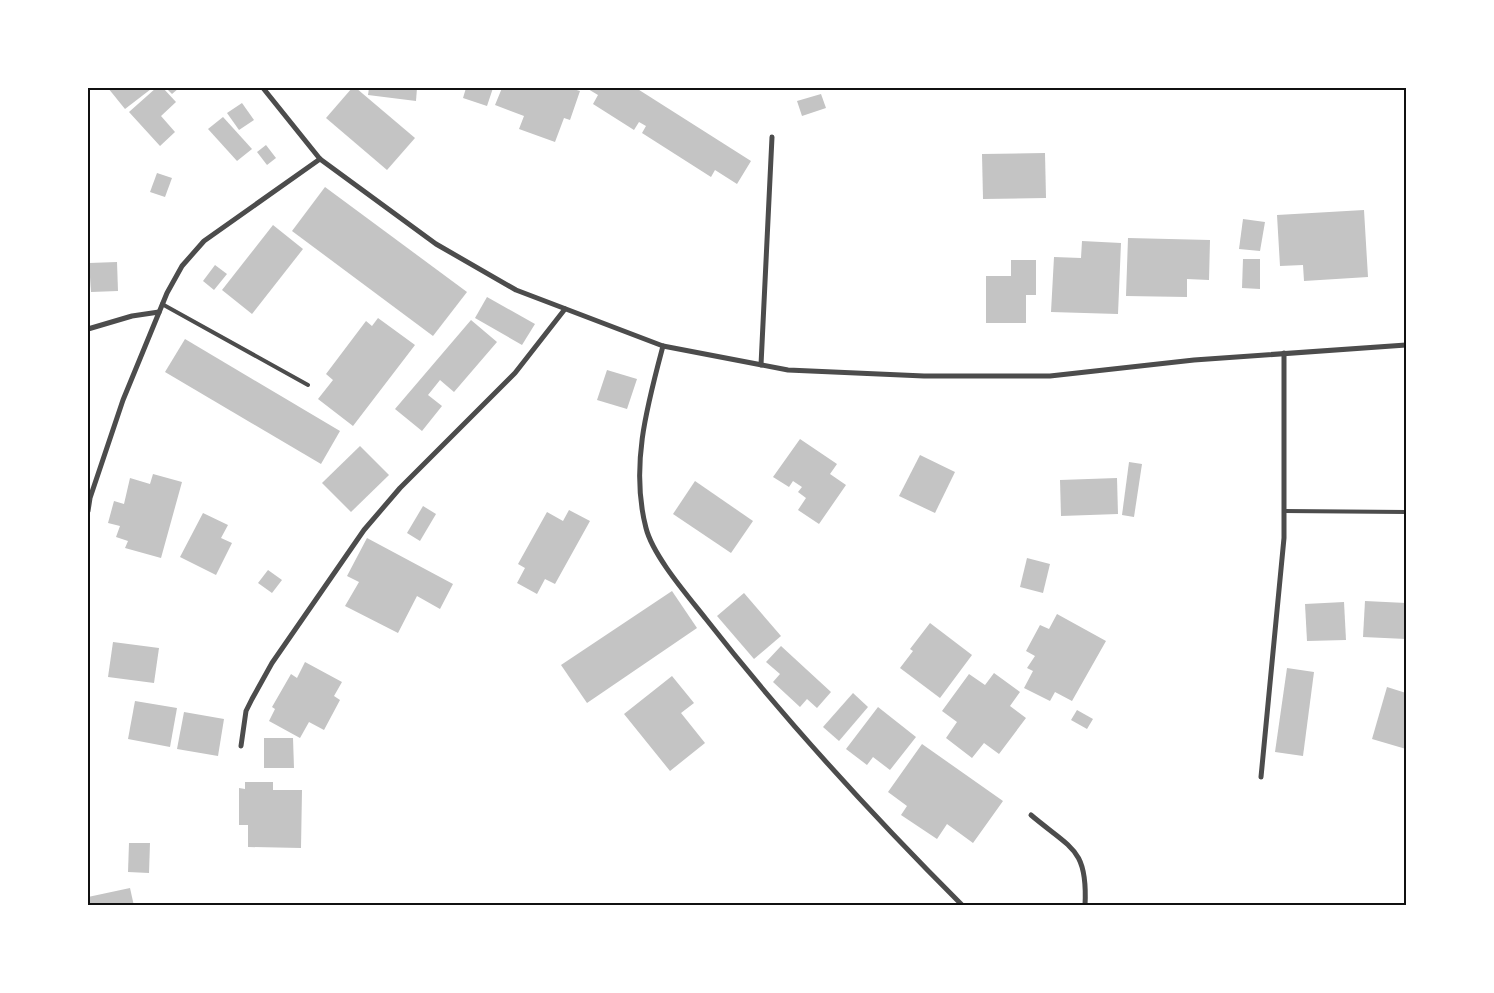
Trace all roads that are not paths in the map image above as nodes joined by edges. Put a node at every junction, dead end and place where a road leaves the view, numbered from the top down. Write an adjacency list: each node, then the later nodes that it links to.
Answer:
1 (263, 88): 3 (street)
2 (772, 137): 11 (street)
3 (320, 159): 4 (street); 5 (street)
4 (162, 304): 6 (street); 12 (lane)
5 (566, 309): 9 (street); 16 (street)
6 (159, 312): 7 (street); 13 (street)
7 (88, 329)
8 (1406, 345): 10 (street)
9 (662, 346): 11 (street); 19 (street)
10 (1284, 353): 11 (street); 14 (street)
11 (761, 365)
12 (308, 385)
13 (88, 511)
14 (1284, 511): 15 (lane); 17 (street)
15 (1406, 512)
16 (241, 746)
17 (1261, 777)
18 (1031, 815): 20 (street)
19 (962, 906)
20 (1085, 906)

